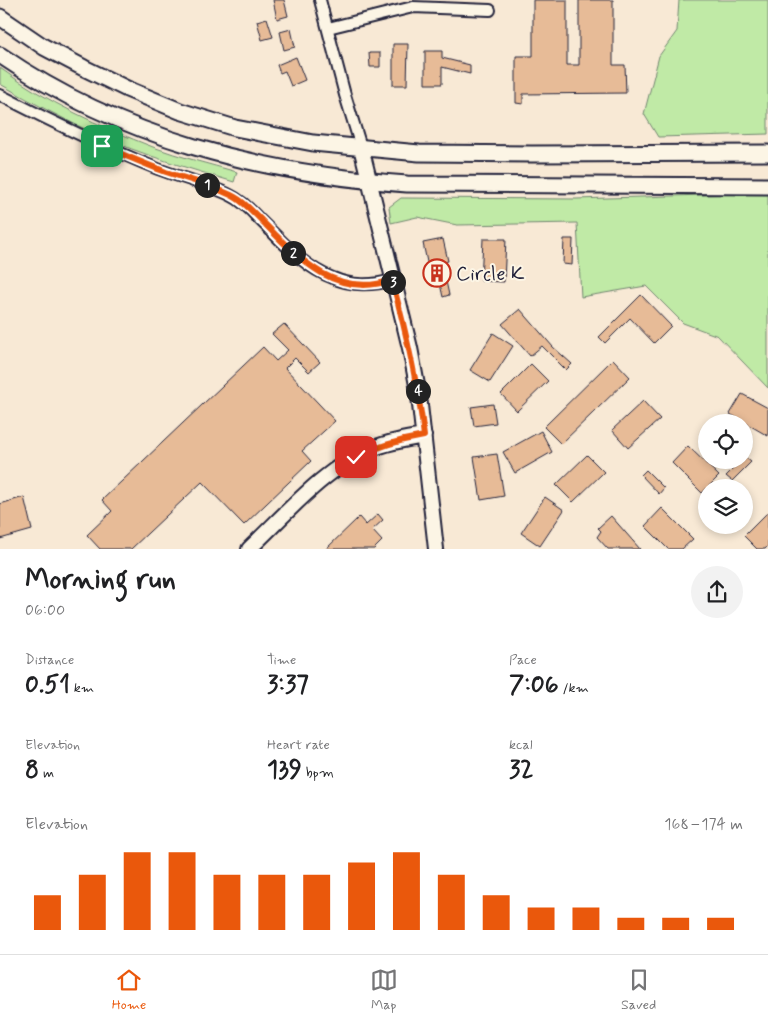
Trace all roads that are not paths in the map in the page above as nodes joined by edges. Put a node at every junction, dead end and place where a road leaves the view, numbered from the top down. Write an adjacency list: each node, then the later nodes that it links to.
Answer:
1 (320, 0): 4 (street)
2 (490, 10): 4 (street)
3 (0, 17): 7 (highway)
4 (328, 28): 7 (street)
5 (0, 55): 9 (highway)
6 (0, 94): 11 (street)
7 (361, 147): 8 (highway); 9 (main road)
8 (768, 153)
9 (369, 181): 10 (highway); 11 (main road)
10 (768, 186)
11 (392, 280): 12 (main road)
12 (424, 436): 13 (main road); 14 (main road)
13 (249, 549)
14 (436, 549)

